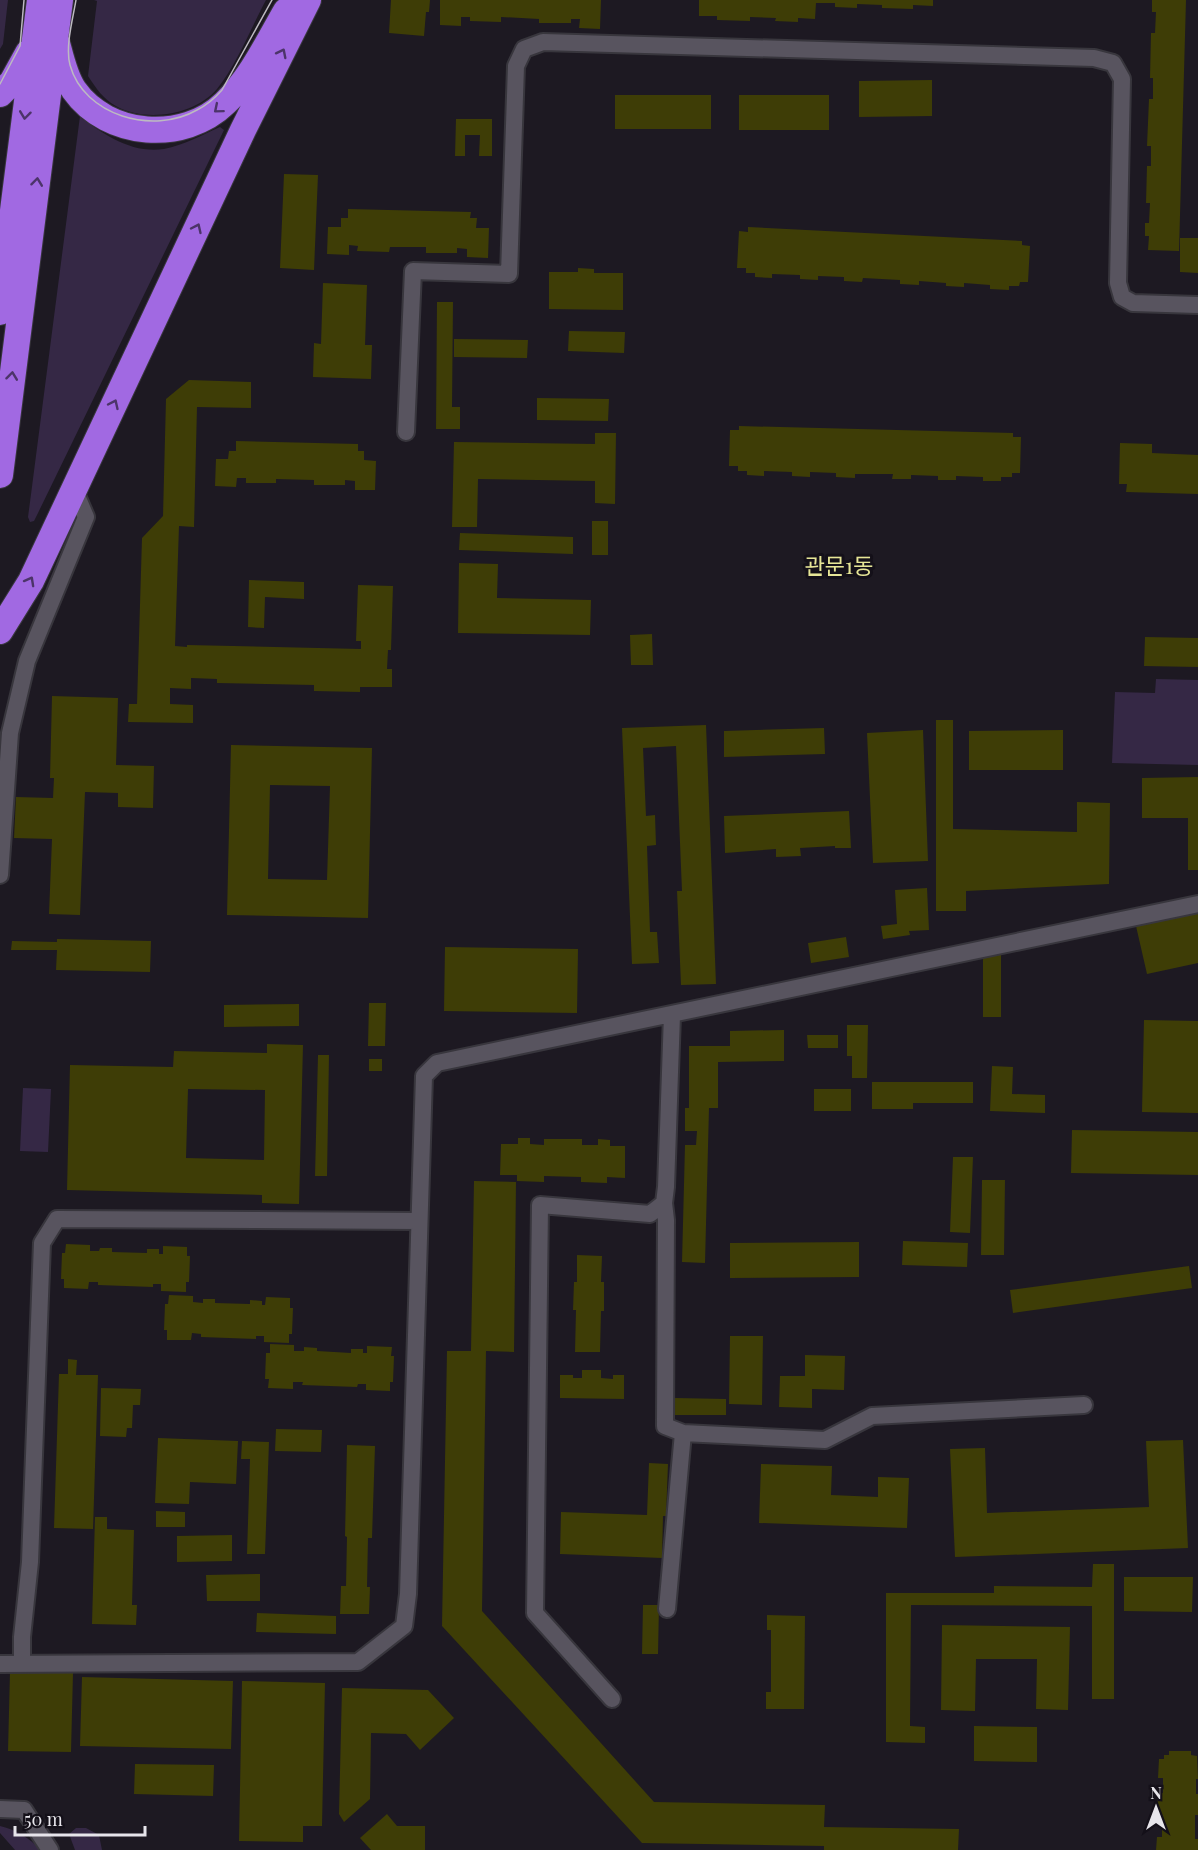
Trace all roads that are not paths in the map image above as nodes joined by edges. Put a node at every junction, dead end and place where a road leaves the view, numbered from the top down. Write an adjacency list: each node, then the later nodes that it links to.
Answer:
1 (40, 0): 5 (highway)
2 (60, 0): 5 (highway)
3 (291, 0): 5 (highway, one-way to 5)
4 (308, 0): 11 (highway, one-way to 4)
5 (45, 37): 6 (highway); 8 (highway, one-way to 8); 10 (highway, one-way to 5)
6 (0, 94)
7 (1198, 305): 9 (street)
8 (0, 312)
9 (406, 432)
10 (0, 475)
11 (74, 489): 12 (highway, one-way to 11); 13 (street)
12 (0, 631)
13 (5, 732): 14 (street)
14 (0, 875)
15 (1198, 904): 16 (street)
16 (672, 1015): 17 (street); 18 (street)
17 (664, 1203): 20 (street); 24 (street)
18 (419, 1221): 23 (street); 23 (street)
19 (1084, 1405): 20 (street)
20 (683, 1433): 21 (street)
21 (667, 1609)
22 (0, 1664): 23 (street)
23 (22, 1664)
24 (612, 1699)
25 (0, 1809): 26 (street)
26 (50, 1850)

